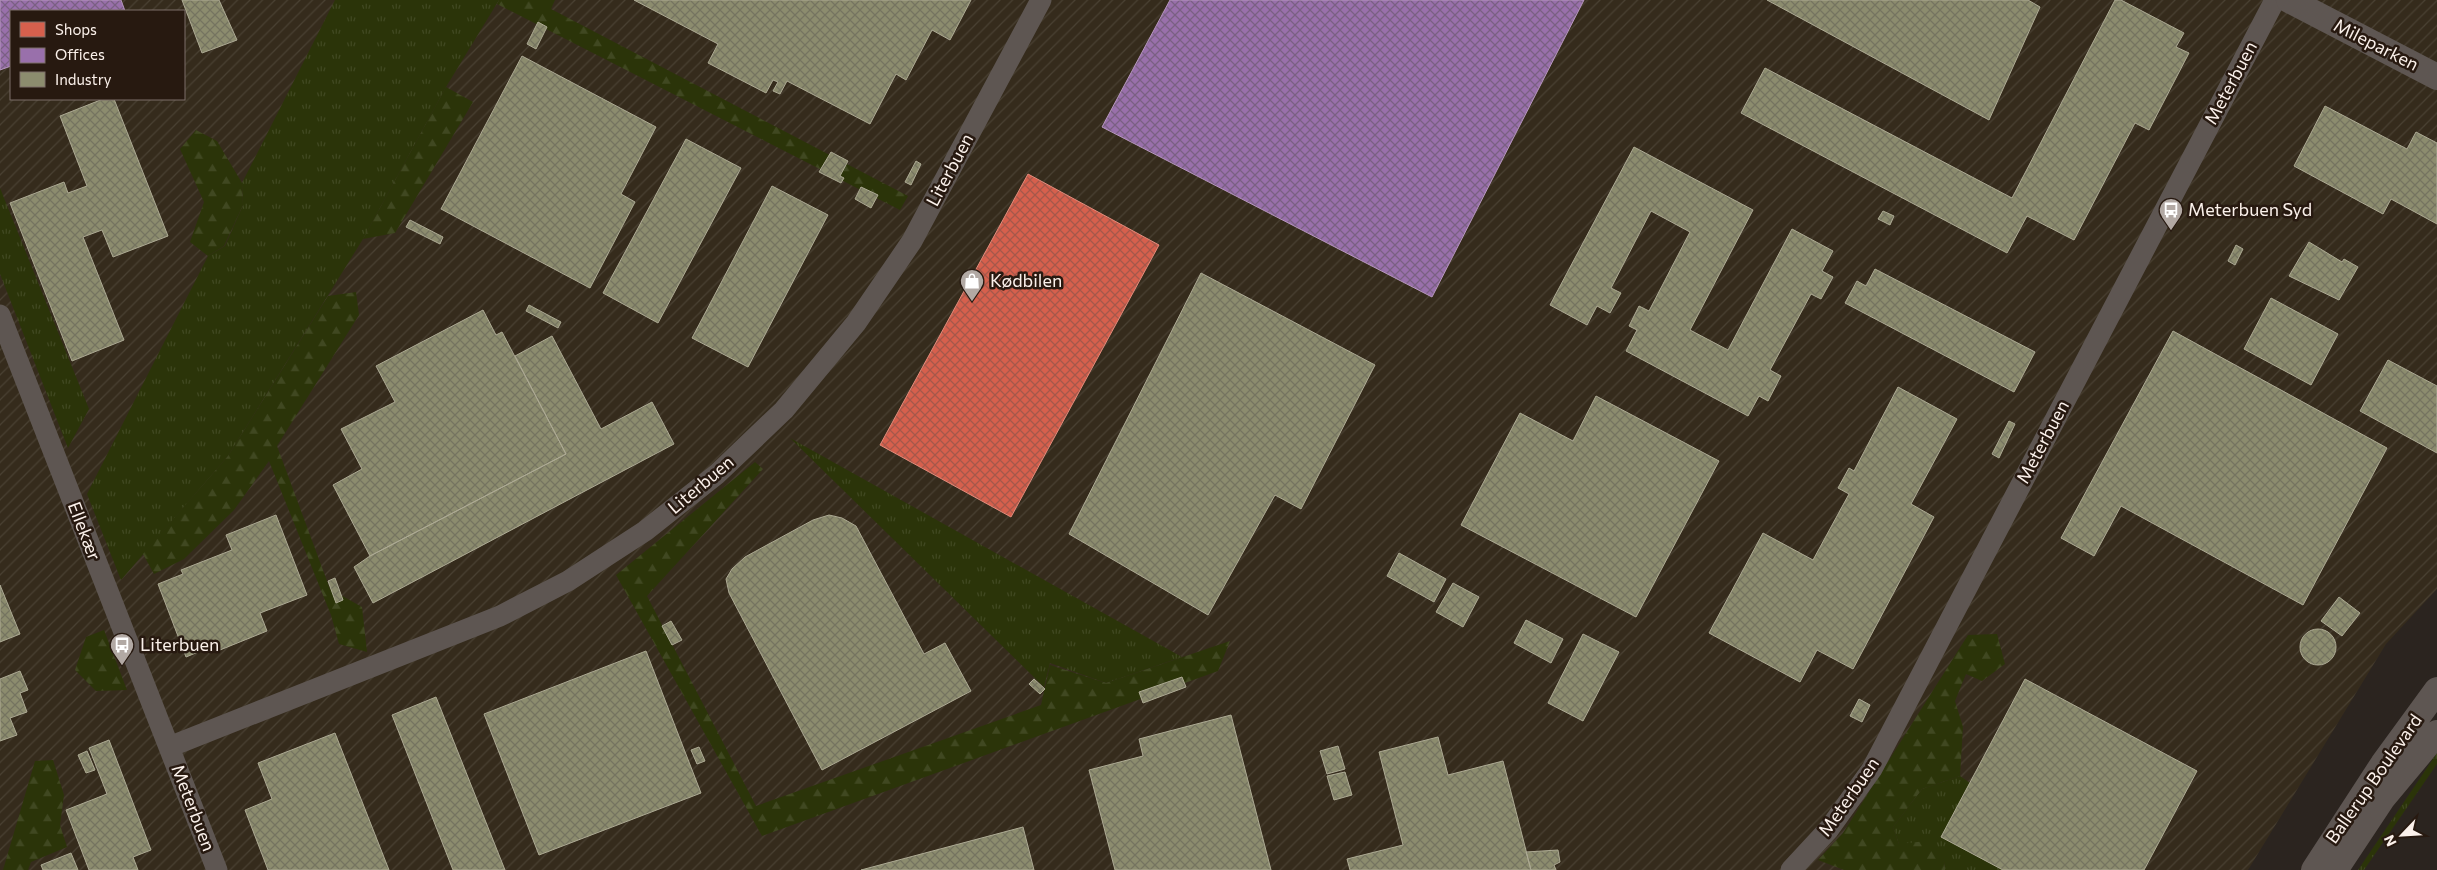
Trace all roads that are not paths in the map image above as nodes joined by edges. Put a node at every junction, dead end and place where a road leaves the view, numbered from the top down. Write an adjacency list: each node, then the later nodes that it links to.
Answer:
1 (1041, 0): 8 (street, Literbuen)
2 (2275, 0): 10 (street, Meterbuen)
3 (2289, 0): 4 (street, Mileparken)
4 (2437, 77)
5 (0, 315): 8 (street, Ellekær)
6 (2437, 690): 11 (street, Ballerup Boulevard)
7 (2437, 732): 12 (street, Ballerup Boulevard)
8 (169, 747): 9 (street, Meterbuen)
9 (217, 870)
10 (1790, 870)
11 (2314, 870)
12 (2335, 870)

